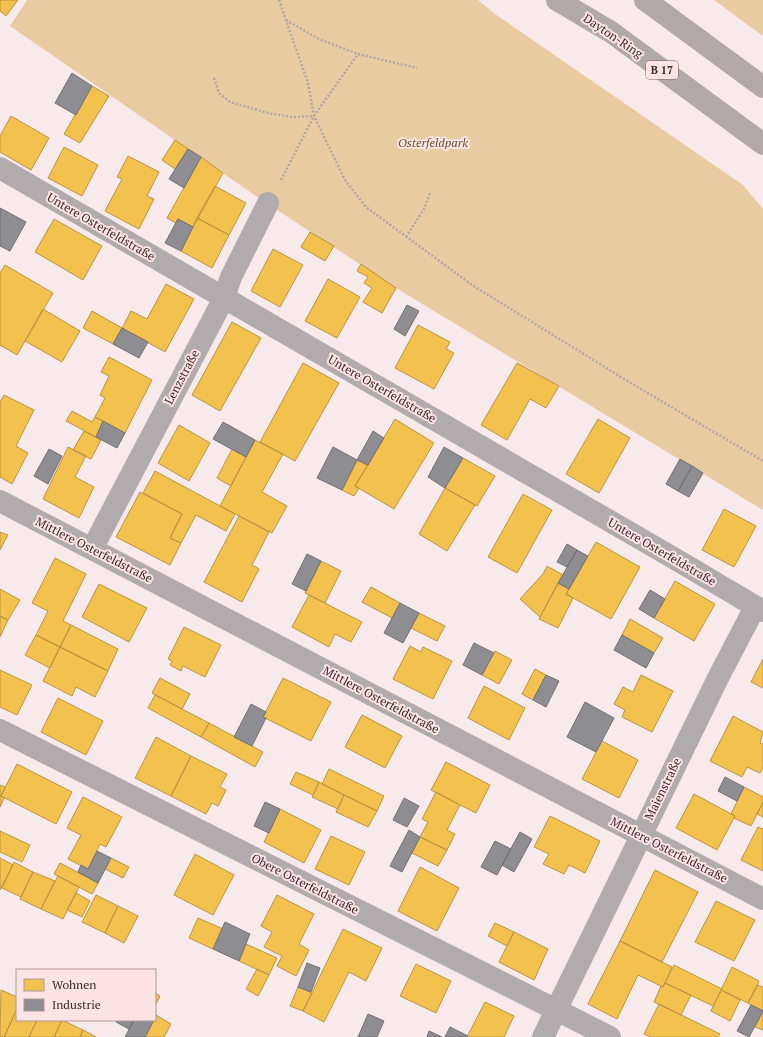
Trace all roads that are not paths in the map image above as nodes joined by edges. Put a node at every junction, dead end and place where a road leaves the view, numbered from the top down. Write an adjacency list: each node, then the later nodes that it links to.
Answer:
1 (558, 0): 4 (highway, Dayton-Ring / B 17)
2 (645, 0): 3 (highway)
3 (763, 87)
4 (763, 144)
5 (0, 168): 7 (street, Untere Osterfeldstraße)
6 (268, 203): 7 (street, Lenzstraße)
7 (224, 298): 9 (street, Lenzstraße); 10 (street, Untere Osterfeldstraße)
8 (0, 501): 9 (street, Mittlere Osterfeldstraße)
9 (92, 549): 12 (street, Mittlere Osterfeldstraße)
10 (759, 609): 12 (street, Maienstraße)
11 (0, 730): 14 (street, Obere Osterfeldstraße)
12 (640, 836): 13 (street, Mittlere Osterfeldstraße); 14 (street, Maienstraße)
13 (763, 899)
14 (556, 1010): 15 (street, Maienstraße); 16 (street, Obere Osterfeldstraße)
15 (543, 1037)
16 (610, 1037)

